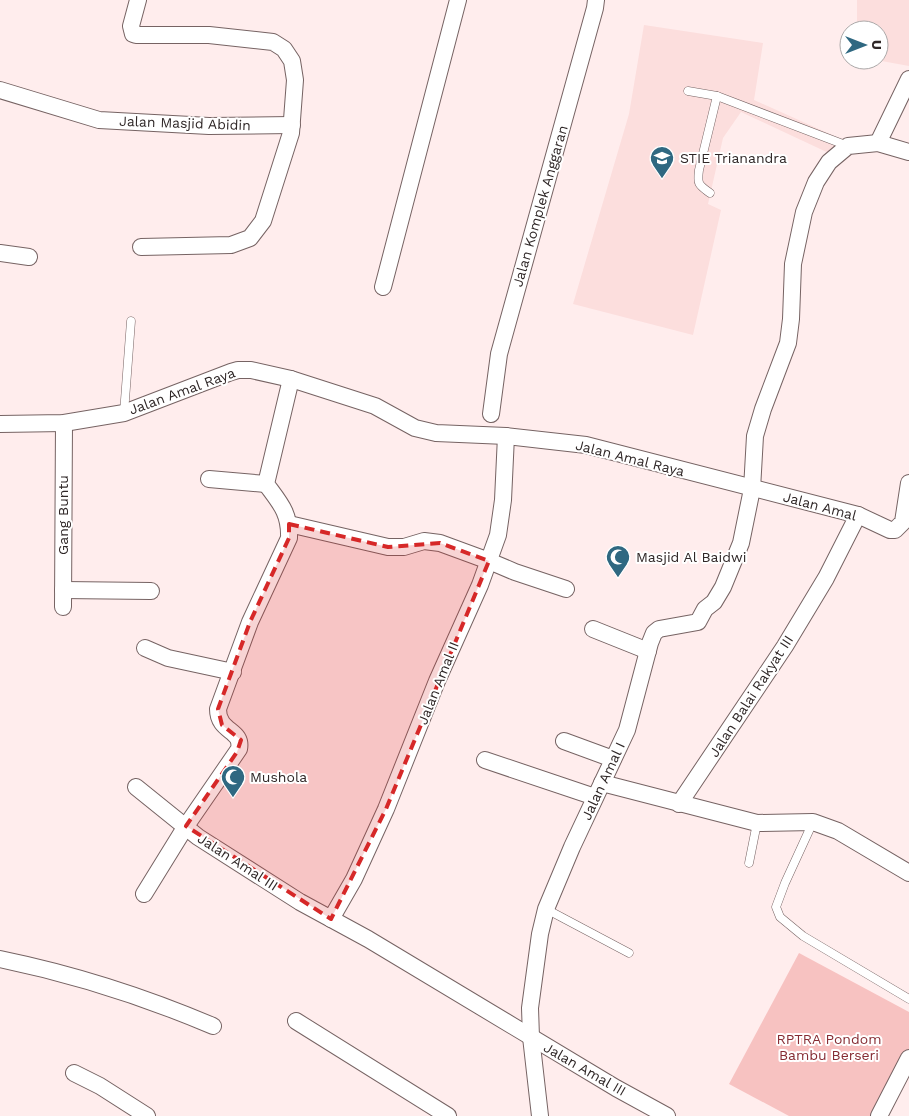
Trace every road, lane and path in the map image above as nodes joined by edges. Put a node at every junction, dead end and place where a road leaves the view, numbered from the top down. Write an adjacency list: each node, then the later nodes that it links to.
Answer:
1 (138, 0): 8 (street)
2 (458, 0): 16 (street)
3 (596, 0): 20 (street, Jalan Komplek Anggaran)
4 (909, 79): 9 (street)
5 (0, 90): 8 (street, Jalan Masjid Abidin)
6 (688, 91): 7 (lane)
7 (717, 96): 10 (lane); 12 (lane)
8 (292, 125): 13 (street)
9 (878, 143): 10 (street); 11 (street)
10 (848, 146): 27 (street)
11 (909, 152)
12 (710, 193)
13 (142, 247)
14 (0, 253): 15 (street)
15 (29, 257)
16 (383, 287)
17 (131, 321): 19 (lane)
18 (291, 379): 19 (street, Jalan Amal Raya); 23 (street, Jalan Amal Raya); 26 (street)
19 (124, 413): 21 (street, Jalan Amal Raya)
20 (491, 414)
21 (64, 423): 22 (street, Jalan Amal Raya); 32 (street, Gang Buntu)
22 (0, 424)
23 (506, 436): 27 (street, Jalan Amal Raya); 30 (street, Jalan Amal II)
24 (209, 479): 26 (street)
25 (909, 483): 28 (street, Jalan Amal)
26 (266, 484): 29 (street)
27 (752, 489): 28 (street, Jalan Amal); 37 (street, Jalan Amal I)
28 (858, 515): 44 (street, Jalan Balai Rakyat III)
29 (289, 524): 30 (street); 38 (street, Jalan Amal III)
30 (489, 561): 31 (street); 52 (street, Jalan Amal II)
31 (566, 589)
32 (63, 590): 33 (street); 34 (street, Gang Buntu)
33 (151, 591)
34 (63, 607)
35 (593, 629): 37 (street)
36 (145, 648): 38 (street)
37 (648, 651): 40 (street, Jalan Amal I)
38 (233, 672): 47 (street, Jalan Amal III)
39 (564, 741): 40 (street)
40 (613, 759): 43 (street, Jalan Amal I)
41 (485, 760): 43 (street)
42 (136, 787): 47 (street)
43 (598, 790): 44 (street); 51 (street, Jalan Amal I)
44 (679, 804): 46 (street)
45 (813, 822): 46 (street); 49 (street); 55 (lane)
46 (757, 823): 48 (lane)
47 (186, 826): 50 (street); 52 (street, Jalan Amal III)
48 (749, 863)
49 (909, 873)
50 (144, 894)
51 (546, 909): 53 (lane); 58 (street, Jalan Amal I)
52 (331, 919): 58 (street, Jalan Amal III)
53 (629, 953)
54 (0, 959): 57 (street)
55 (909, 999)
56 (296, 1021): 62 (street)
57 (214, 1026)
58 (531, 1037): 63 (street, Jalan Amal I); 64 (street, Jalan Amal III)
59 (909, 1058): 65 (street)
60 (74, 1073): 61 (street)
61 (147, 1116)
62 (448, 1116)
63 (540, 1116)
64 (667, 1116)
65 (879, 1116)

